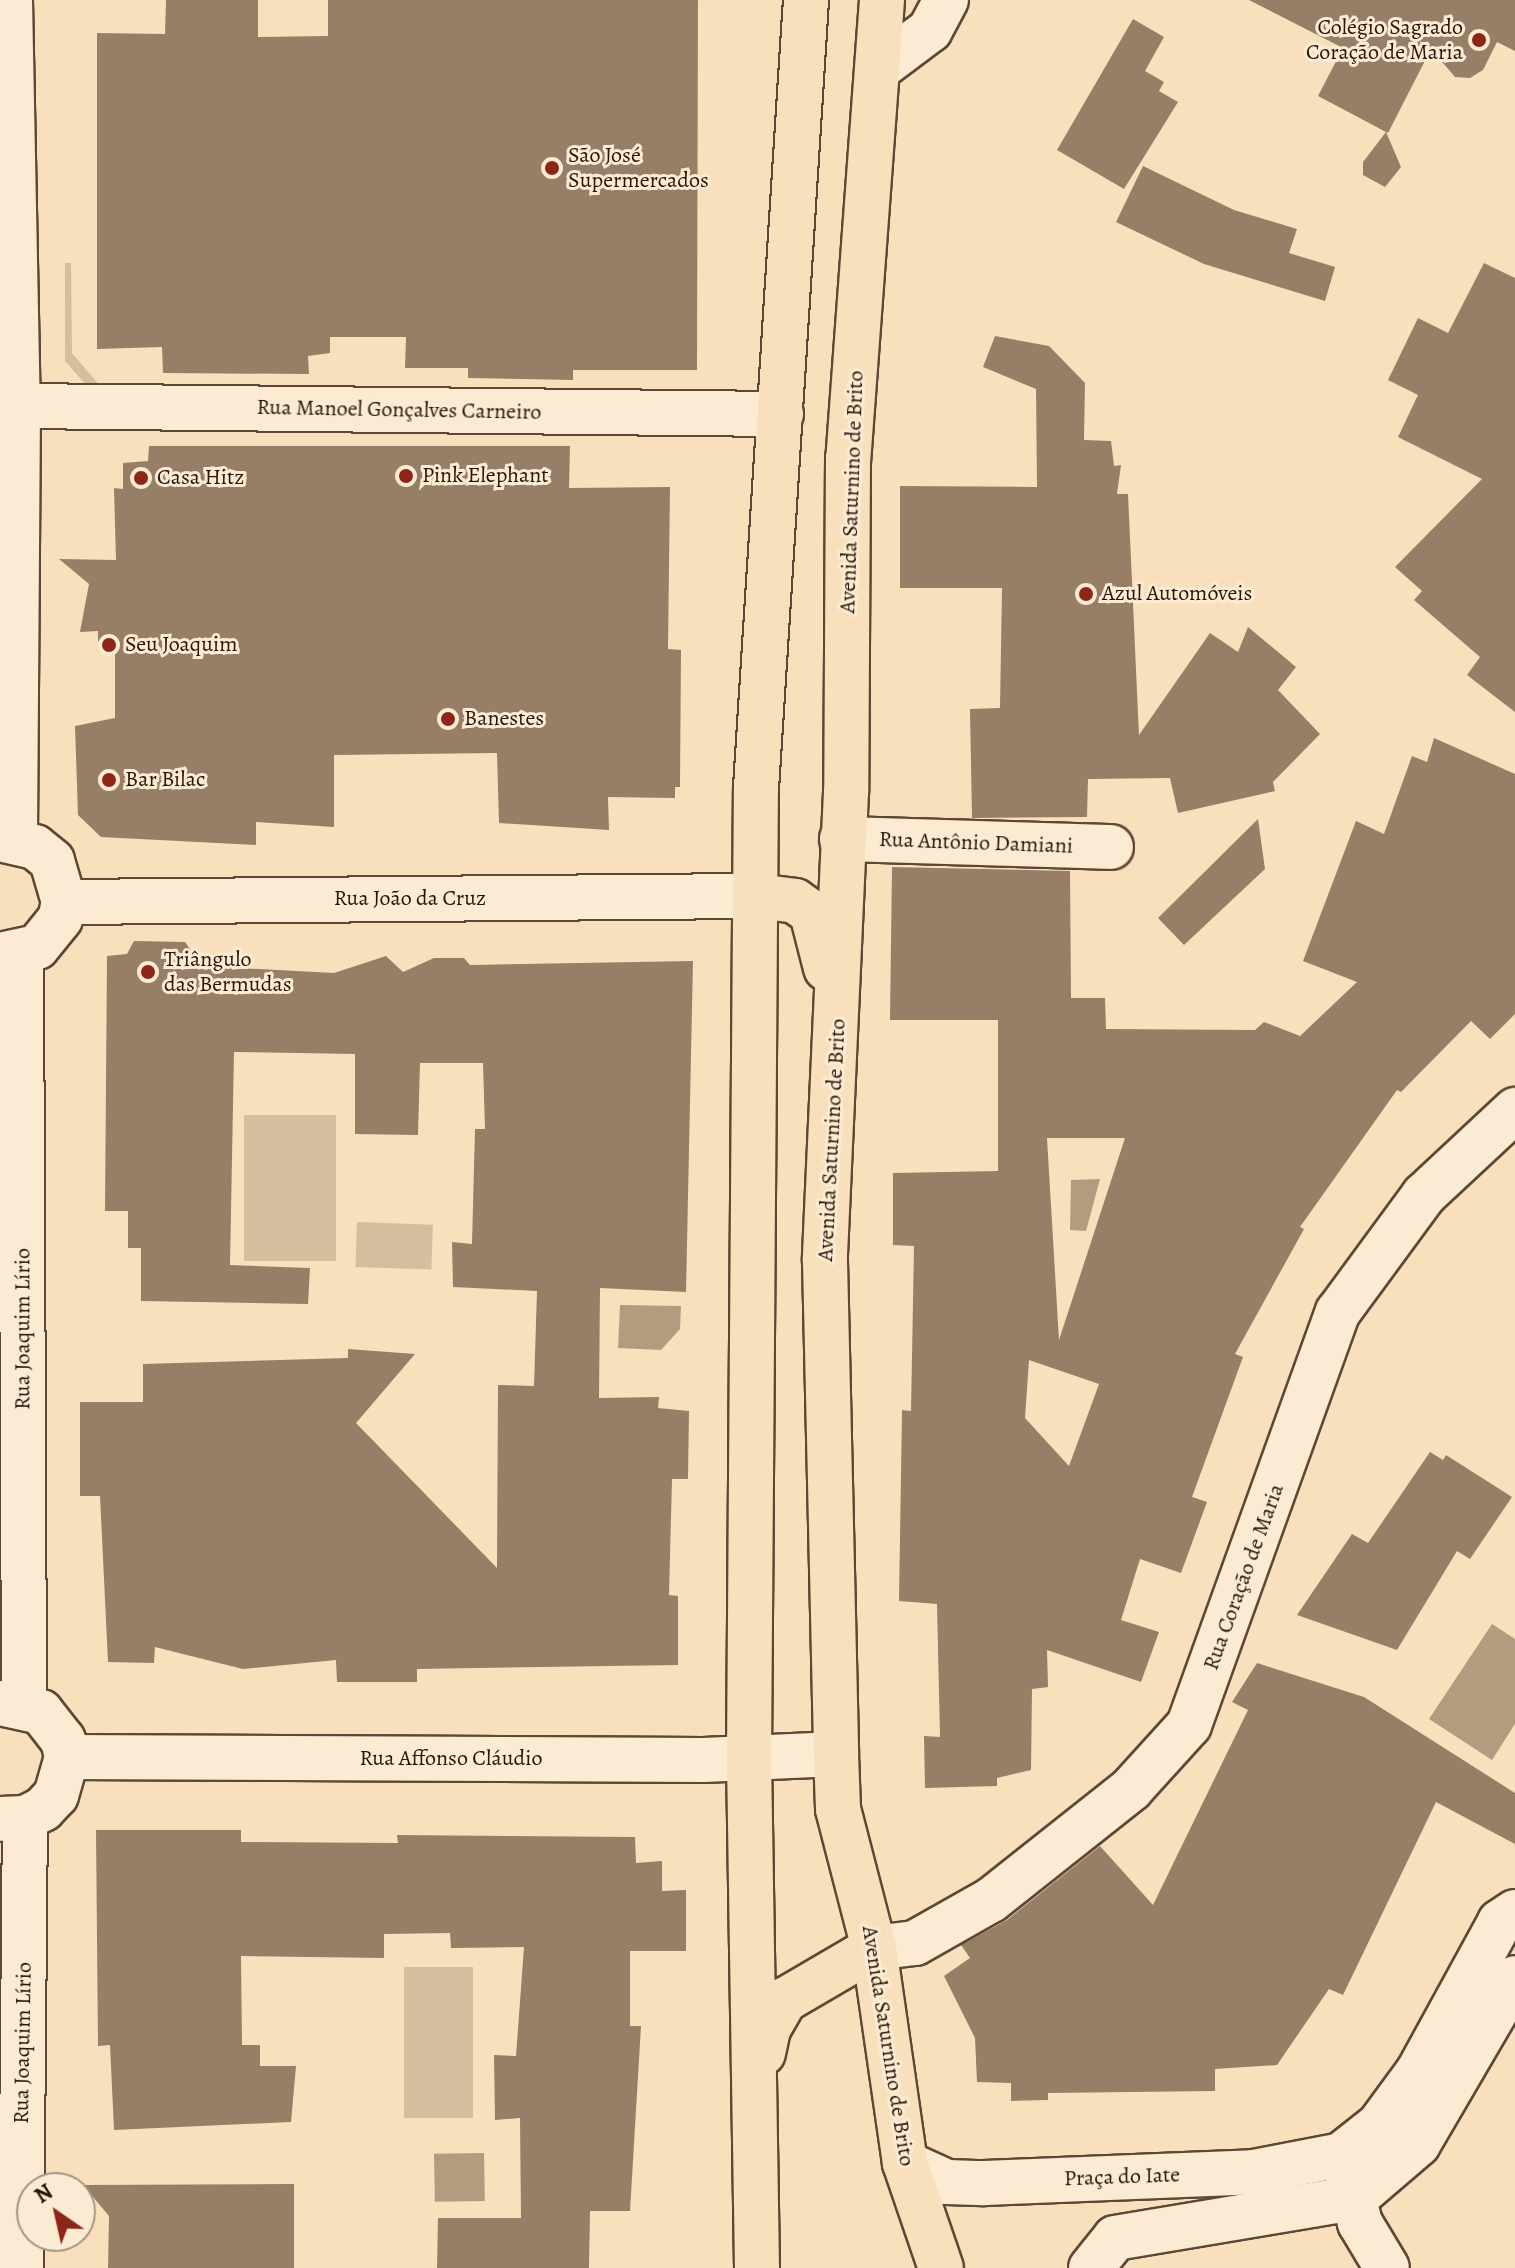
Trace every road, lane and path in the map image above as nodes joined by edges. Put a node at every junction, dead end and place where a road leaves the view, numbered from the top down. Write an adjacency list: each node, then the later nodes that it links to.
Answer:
1 (10, 0): 6 (street)
2 (806, 0): 7 (main road)
3 (882, 0): 5 (main road, Avenida Saturnino de Brito)
4 (946, 0): 5 (street)
5 (878, 69): 9 (main road, Avenida Saturnino de Brito)
6 (18, 406): 7 (street, Rua Manoel Gonçalves Carneiro); 8 (street)
7 (781, 414): 11 (main road)
8 (8, 839): 12 (street)
9 (842, 839): 10 (street, Rua Antônio Damiani); 14 (main road, Avenida Saturnino de Brito)
10 (1111, 847)
11 (756, 896): 12 (street, Rua João da Cruz); 14 (main road); 19 (main road)
12 (64, 902): 13 (street)
13 (10, 955): 16 (street, Rua Joaquim Lírio)
14 (838, 1058): 17 (main road, Avenida Saturnino de Brito)
15 (1515, 1110): 22 (street, Rua Coração de Maria)
16 (12, 1704): 18 (street)
17 (836, 1754): 19 (street, Rua Affonso Cláudio); 22 (main road, Avenida Saturnino de Brito)
18 (67, 1757): 19 (street, Rua Affonso Cláudio); 20 (street)
19 (749, 1757): 24 (main road)
20 (12, 1819): 28 (street, Rua Joaquim Lírio)
21 (1515, 1912): 25 (street)
22 (874, 1948): 24 (main road); 26 (main road, Avenida Saturnino de Brito)
23 (1515, 1978): 27 (street)
24 (758, 2079): 29 (main road)
25 (1341, 2155): 26 (street, Praça do Iate); 27 (street)
26 (905, 2163): 30 (main road, Avenida Saturnino de Brito)
27 (1355, 2198): 31 (street); 32 (street)
28 (21, 2268)
29 (757, 2268)
30 (941, 2268)
31 (1091, 2268)
32 (1387, 2268)

